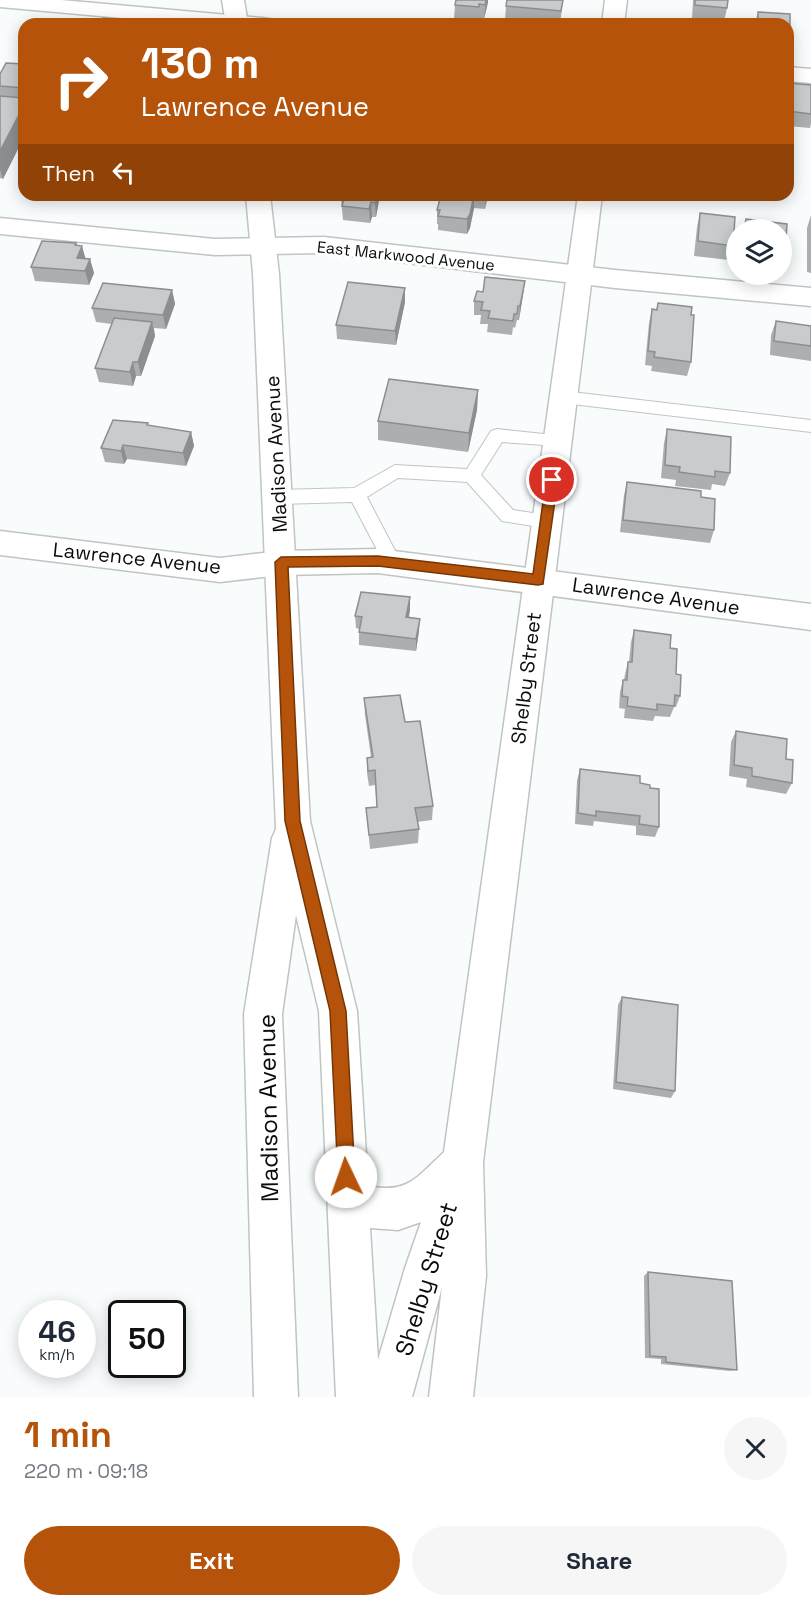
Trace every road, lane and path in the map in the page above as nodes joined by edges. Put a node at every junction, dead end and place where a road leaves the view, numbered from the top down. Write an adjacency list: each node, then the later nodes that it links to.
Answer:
1 (233, 0): 5 (main road)
2 (616, 0): 6 (main road)
3 (0, 1): 4 (main road)
4 (183, 18)
5 (236, 18)
6 (614, 18)
7 (794, 75): 8 (main road)
8 (811, 76)
9 (259, 201): 12 (main road, Madison Avenue)
10 (589, 201): 13 (main road, Shelby Street)
11 (0, 226): 12 (main road, East Markwood Avenue)
12 (263, 247): 13 (main road, East Markwood Avenue); 20 (main road, Madison Avenue)
13 (579, 274): 14 (main road, East Markwood Avenue); 15 (main road, Shelby Street)
14 (811, 297)
15 (563, 397): 16 (lane); 17 (main road, Shelby Street)
16 (811, 426)
17 (557, 440): 18 (lane); 21 (main road, Shelby Street)
18 (472, 476): 19 (lane); 21 (lane)
19 (357, 495): 20 (lane); 24 (lane)
20 (278, 497): 23 (main road, Madison Avenue)
21 (546, 521): 25 (main road, Shelby Street)
22 (0, 543): 23 (main road, Lawrence Avenue)
23 (281, 562): 24 (main road, Lawrence Avenue); 27 (main road, Madison Avenue)
24 (392, 562): 25 (main road, Lawrence Avenue)
25 (538, 580): 26 (main road, Lawrence Avenue); 28 (main road, Shelby Street)
26 (811, 617)
27 (292, 821): 29 (main road, Madison Avenue); 30 (main road, Madison Avenue)
28 (463, 1162): 29 (main road); 32 (main road, Shelby Street); 33 (main road, Shelby Street)
29 (348, 1200): 31 (main road, Madison Avenue)
30 (276, 1397)
31 (358, 1397)
32 (390, 1397)
33 (451, 1397)

